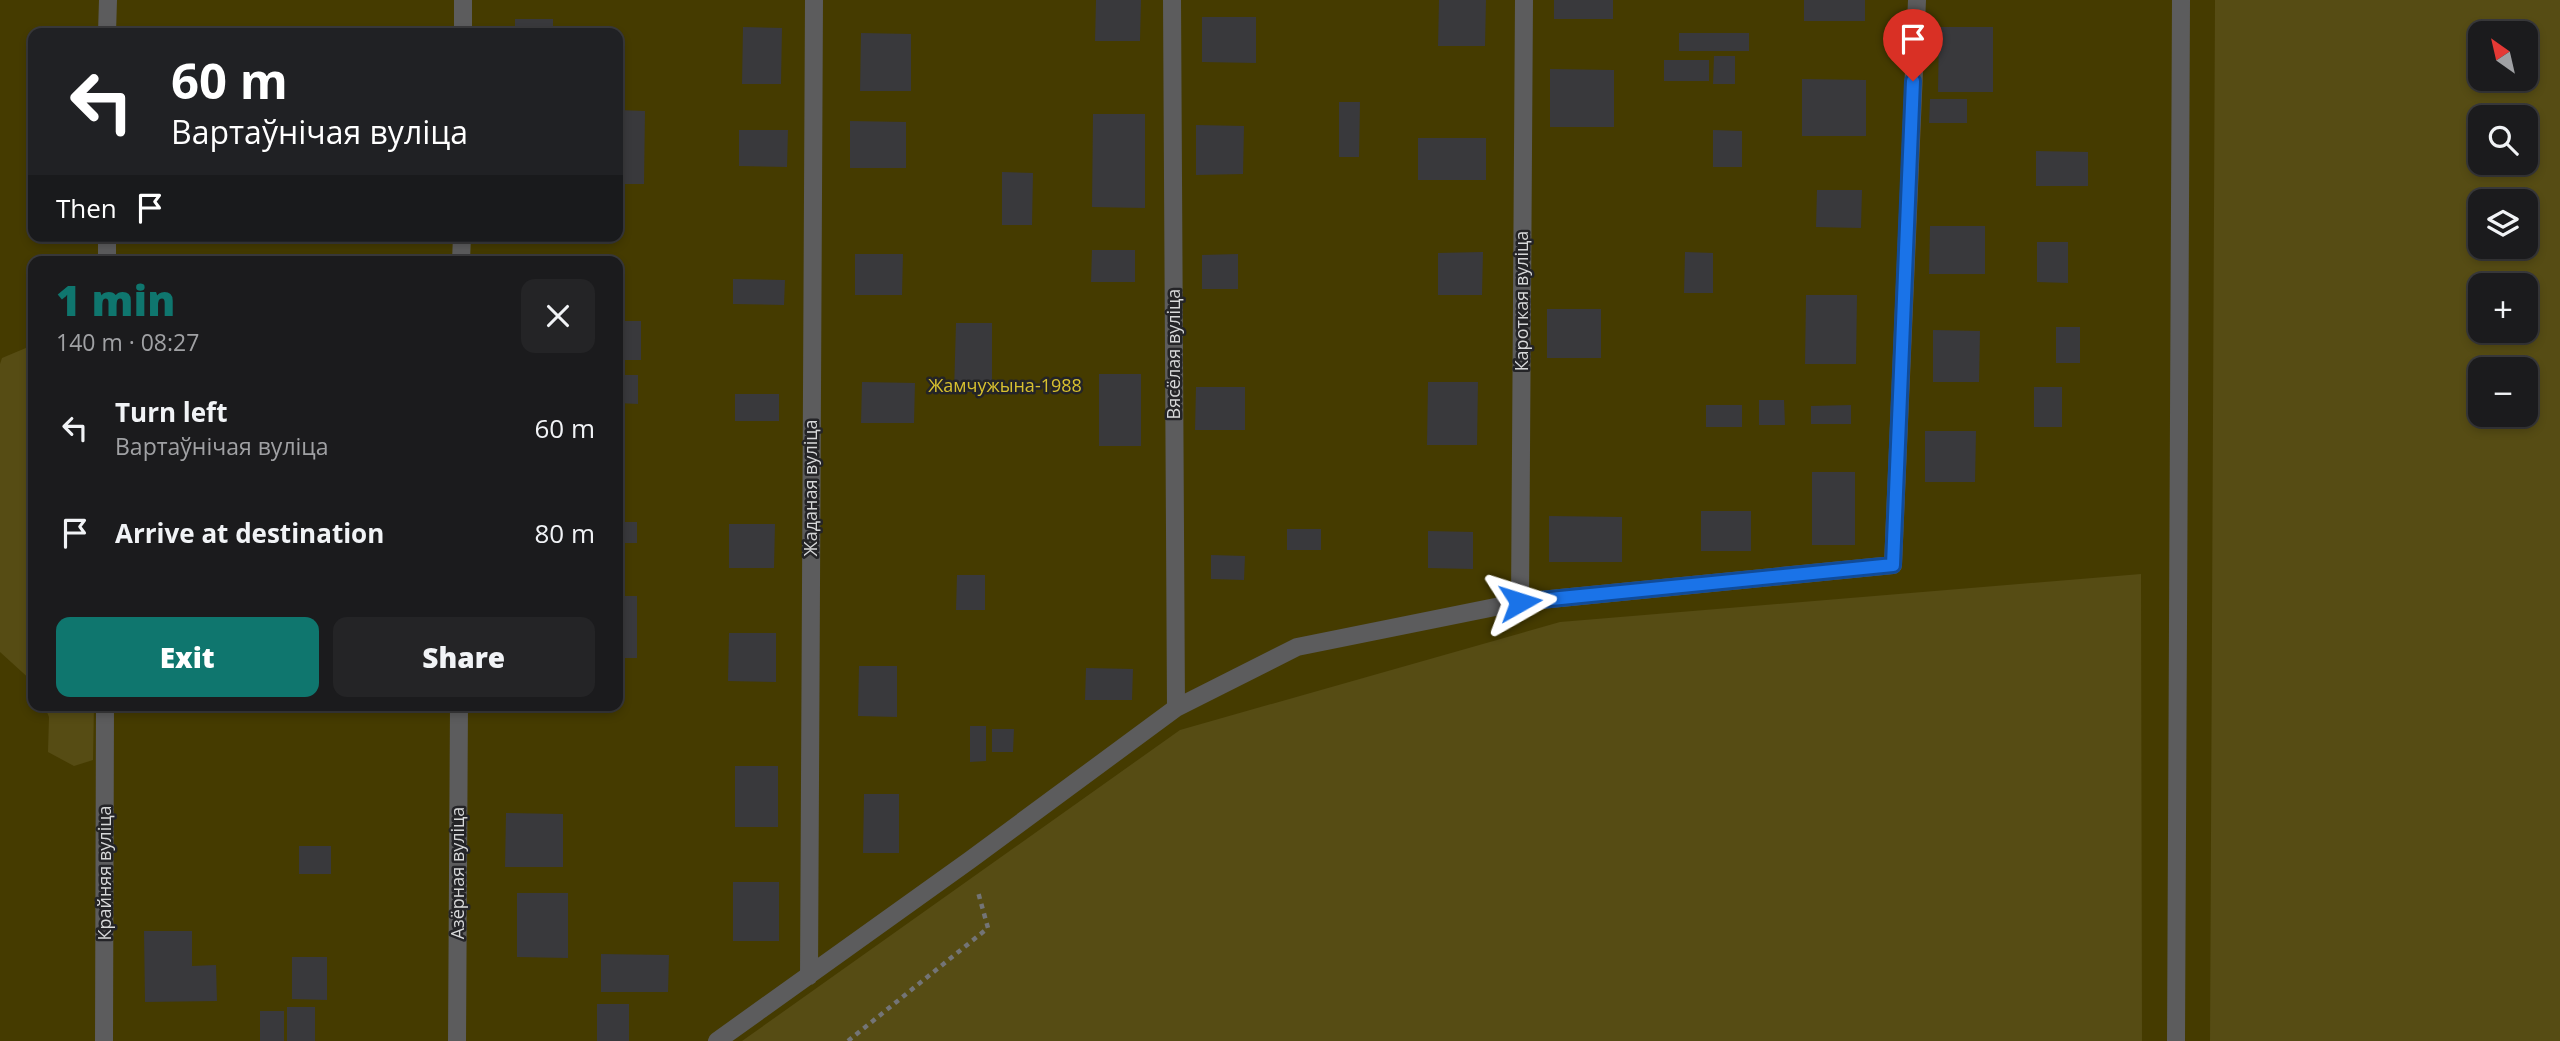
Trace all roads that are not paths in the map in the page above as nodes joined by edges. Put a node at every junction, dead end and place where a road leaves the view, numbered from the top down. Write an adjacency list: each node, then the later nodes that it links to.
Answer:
1 (108, 0): 8 (street)
2 (463, 0): 9 (street)
3 (814, 0): 14 (street, Жаданая вуліца)
4 (1172, 0): 11 (street, Вясёлая вуліца)
5 (1524, 0): 10 (street, Кароткая вуліца)
6 (1917, 0): 10 (street)
7 (2181, 0): 18 (street)
8 (107, 28)
9 (463, 28)
10 (1520, 602): 11 (street)
11 (1176, 708): 14 (street)
12 (105, 711): 15 (street, Крайняя вуліца)
13 (459, 711): 16 (street, Азёрная вуліца)
14 (808, 976): 17 (street)
15 (104, 1041)
16 (457, 1041)
17 (717, 1041)
18 (2176, 1041)

